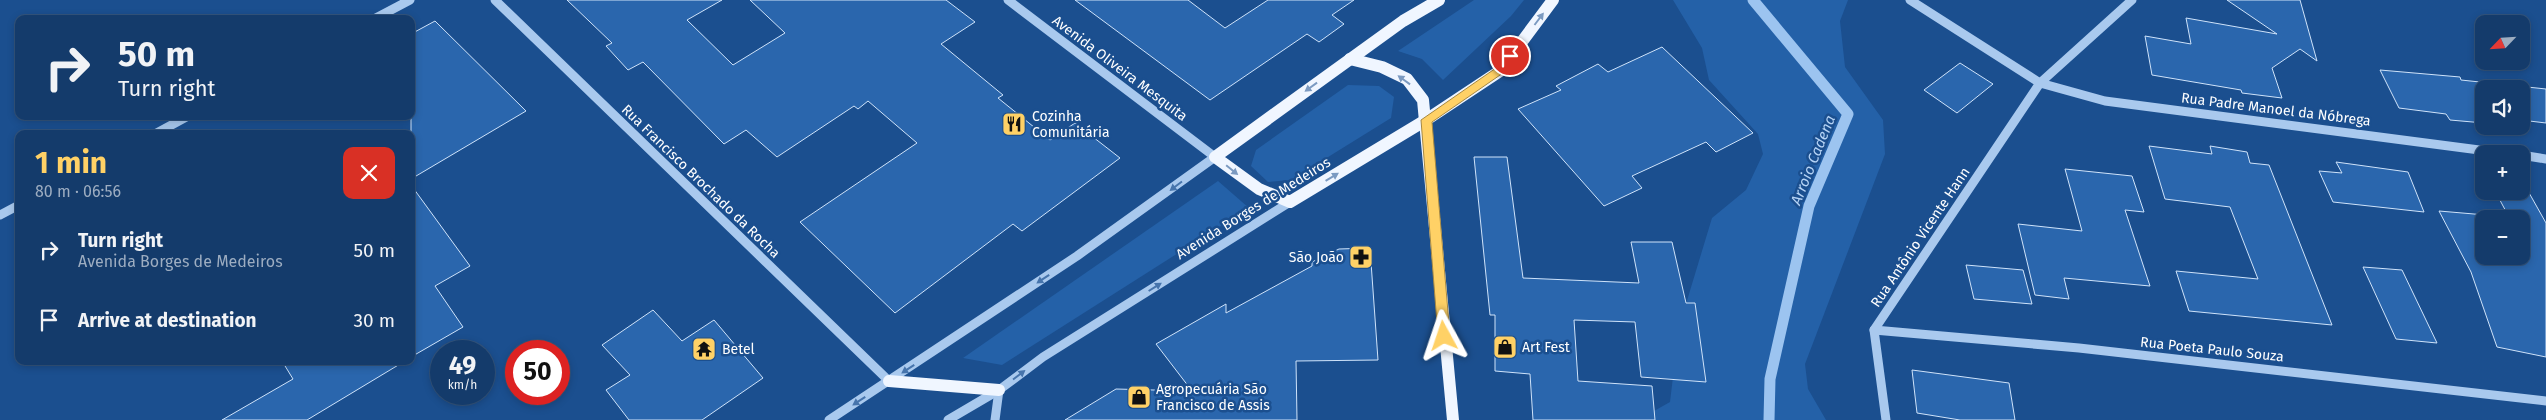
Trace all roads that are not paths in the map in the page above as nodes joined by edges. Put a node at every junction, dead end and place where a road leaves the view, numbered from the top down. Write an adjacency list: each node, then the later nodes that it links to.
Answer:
1 (410, 0): 8 (street)
2 (494, 0): 22 (street, Rua Francisco Brochado da Rocha)
3 (1008, 0): 16 (street, Avenida Oliveira Mesquita)
4 (1439, 0): 9 (main road)
5 (1553, 0): 12 (main road, Avenida Borges de Medeiros, one-way to 5)
6 (1910, 0): 10 (street, Rua Padre Manoel da Nóbrega)
7 (2132, 0): 10 (street, Rua Antônio Vicente Hann)
8 (382, 15)
9 (1350, 59): 12 (main road, one-way to 9); 16 (main road, one-way to 16)
10 (2040, 83): 14 (street, Rua Padre Manoel da Nóbrega); 21 (street, Rua Antônio Vicente Hann)
11 (181, 120): 13 (street)
12 (1426, 120): 18 (main road, Avenida Borges de Medeiros, one-way to 12); 28 (main road)
13 (162, 130)
14 (2475, 149)
15 (2530, 156): 17 (street)
16 (1215, 157): 18 (main road, one-way to 18); 22 (street, one-way to 22)
17 (2546, 159)
18 (1290, 202): 23 (street, Avenida Borges de Medeiros, one-way to 18)
19 (15, 207): 20 (street)
20 (0, 215)
21 (1874, 330): 24 (street, Rua Poeta Paulo Souza); 29 (street)
22 (889, 381): 23 (main road); 25 (street, one-way to 25)
23 (999, 390): 26 (street, Avenida Borges de Medeiros); 27 (street)
24 (2546, 401)
25 (829, 420)
26 (948, 420)
27 (995, 420)
28 (1453, 420)
29 (1886, 420)

